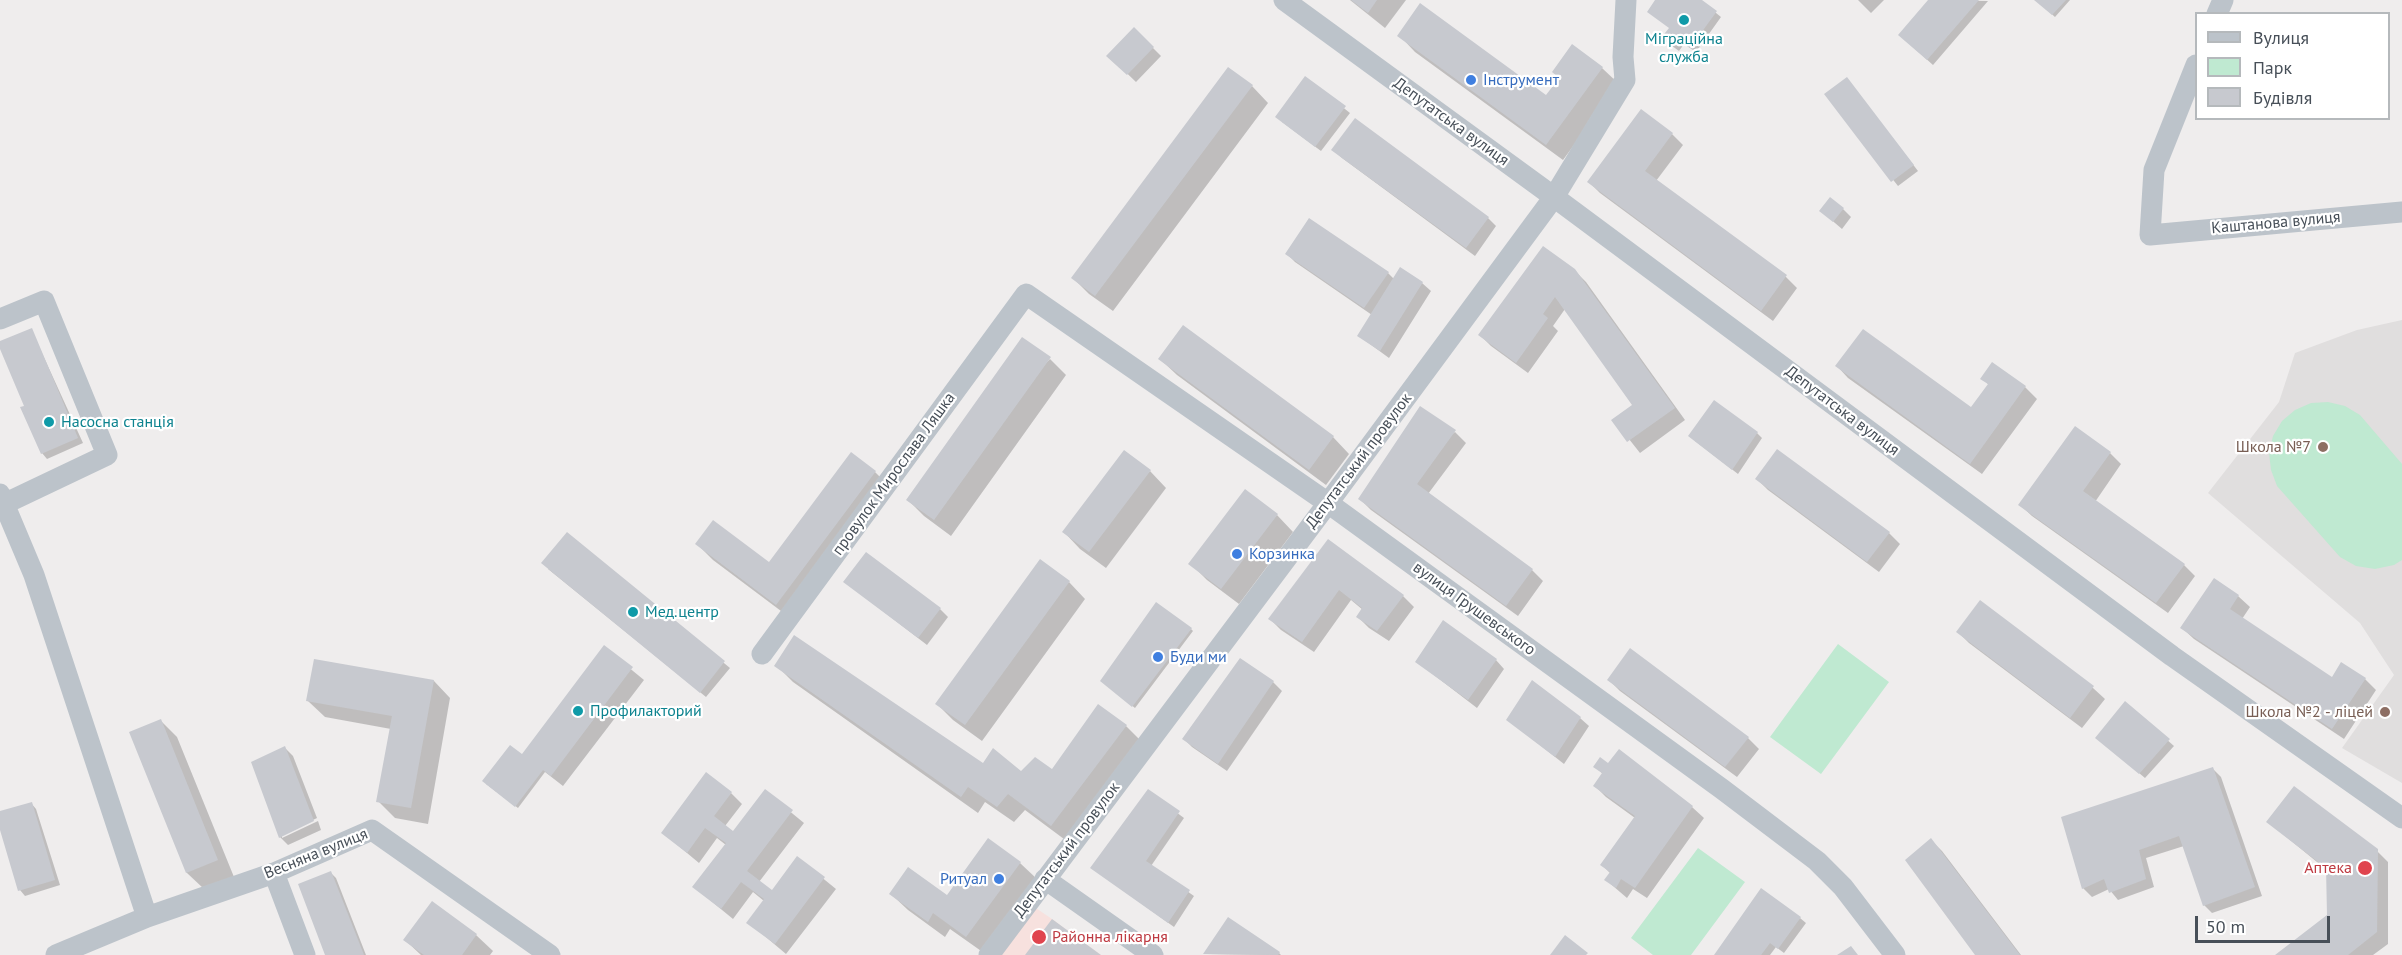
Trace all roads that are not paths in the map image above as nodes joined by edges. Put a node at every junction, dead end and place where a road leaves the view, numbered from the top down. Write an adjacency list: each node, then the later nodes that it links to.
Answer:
1 (1284, 0): 4 (street, Депутатська вулиця)
2 (1626, 0): 4 (street, Депутатський провулок)
3 (2195, 68): 5 (street, Каштанова вулиця)
4 (1554, 196): 9 (street, Депутатський провулок); 11 (street, Депутатська вулиця)
5 (2402, 212)
6 (1026, 294): 9 (street, вулиця Грушевського); 10 (street, провулок Мирослава Ляшка)
7 (0, 319): 8 (street)
8 (2, 499): 14 (street)
9 (1328, 503): 13 (street, Депутатський провулок); 20 (street, вулиця Грушевського)
10 (762, 654)
11 (2402, 818)
12 (274, 873): 14 (street, Весняна вулиця); 16 (street); 17 (street, Весняна вулиця)
13 (1046, 879): 18 (street, Депутатський провулок); 19 (street)
14 (147, 917): 15 (street, Весняна вулиця)
15 (56, 955)
16 (305, 955)
17 (550, 955)
18 (989, 955)
19 (1153, 955)
20 (1894, 955)

